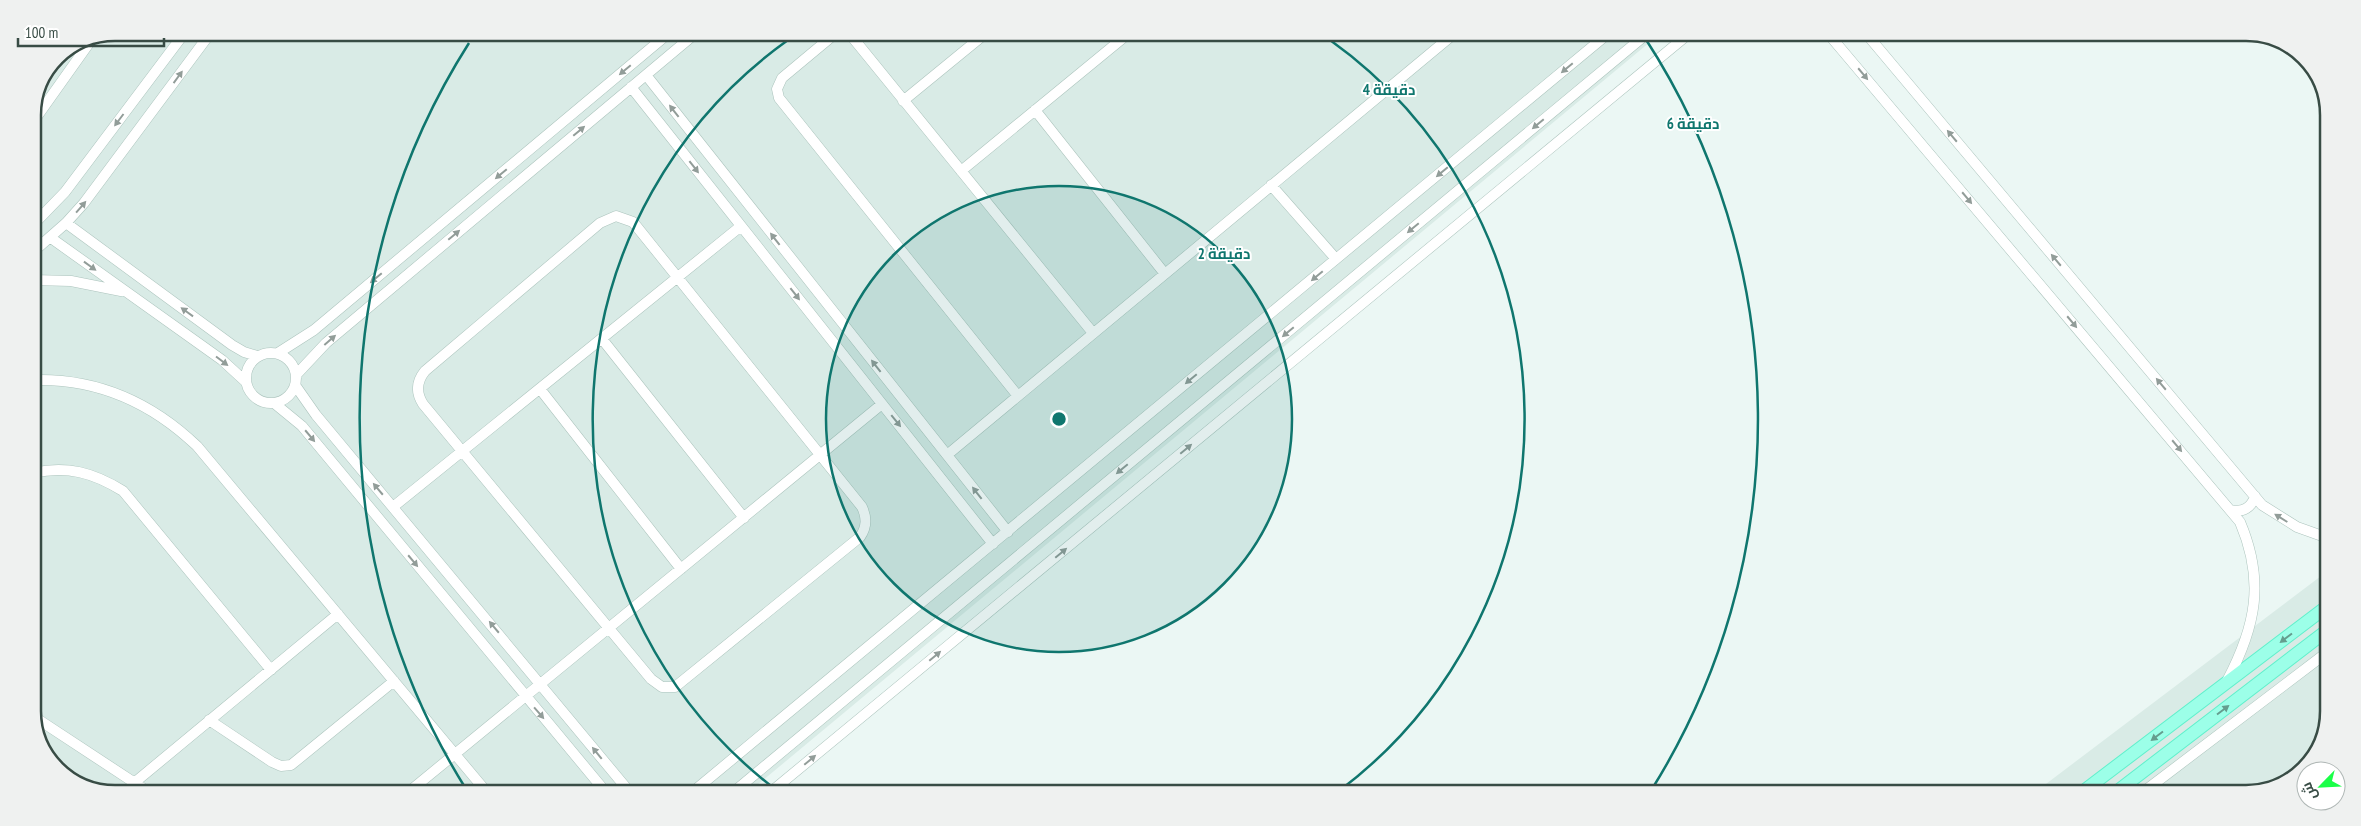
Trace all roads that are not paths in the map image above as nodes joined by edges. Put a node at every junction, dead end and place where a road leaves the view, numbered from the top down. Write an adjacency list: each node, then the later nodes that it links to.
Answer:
1 (178, 41): 23 (street, one-way to 23)
2 (205, 41): 24 (street, one-way to 2)
3 (659, 41): 35 (street, one-way to 35)
4 (686, 41): 16 (street)
5 (826, 41): 41 (street)
6 (855, 41): 18 (street)
7 (974, 41): 18 (street)
8 (1119, 41): 20 (street)
9 (1445, 41): 22 (street)
10 (1599, 41): 28 (street, one-way to 28)
11 (1638, 41): 76 (street, one-way to 76)
12 (1680, 41): 77 (street, one-way to 12)
13 (1834, 41): 50 (street, one-way to 50)
14 (1872, 41): 48 (street, one-way to 14)
15 (86, 48): 19 (street)
16 (646, 75): 17 (street); 45 (street, one-way to 16)
17 (631, 87): 25 (street, one-way to 25); 38 (street, one-way to 17)
18 (904, 100): 21 (street)
19 (42, 110)
20 (1035, 110): 21 (street); 29 (street)
21 (961, 171): 33 (street)
22 (1271, 185): 28 (street); 29 (street)
23 (41, 217)
24 (66, 223): 26 (street); 36 (street, one-way to 24)
25 (741, 226): 30 (street); 43 (street, one-way to 43)
26 (51, 238): 27 (street); 32 (street, one-way to 32)
27 (41, 246)
28 (1336, 259): 52 (street, one-way to 52)
29 (1165, 274): 33 (street)
30 (678, 278): 34 (street); 44 (street); 46 (street)
31 (41, 280): 32 (street)
32 (127, 292): 39 (street, one-way to 39)
33 (1093, 333): 41 (street)
34 (602, 338): 40 (street); 51 (street)
35 (278, 353): 36 (street); 38 (street)
36 (257, 356): 39 (street)
37 (41, 380): 57 (street)
38 (296, 380): 42 (street); 49 (street, one-way to 38)
39 (246, 382): 42 (street)
40 (540, 389): 44 (street); 55 (street)
41 (1018, 396): 45 (street)
42 (274, 403): 65 (street, one-way to 65)
43 (882, 404): 46 (street); 54 (street, one-way to 54)
44 (462, 452): 49 (street); 58 (street)
45 (947, 455): 52 (street, one-way to 45)
46 (820, 456): 51 (street); 58 (street)
47 (41, 472): 61 (street)
48 (2255, 496): 50 (street); 53 (street, one-way to 48)
49 (393, 508): 63 (street, one-way to 49)
50 (2231, 510): 64 (street)
51 (744, 518): 55 (street)
52 (1008, 532): 54 (street)
53 (2320, 535)
54 (993, 544): 75 (street)
55 (680, 569): 58 (street)
56 (2320, 612): 64 (main road, one-way to 64)
57 (338, 614): 61 (street); 62 (street)
58 (608, 629): 63 (street)
59 (2320, 639): 79 (main road, one-way to 59)
60 (2320, 658): 80 (street)
61 (271, 670): 66 (street)
62 (394, 681): 66 (street); 68 (street)
63 (540, 684): 65 (street); 74 (street, one-way to 63)
64 (2225, 684): 78 (main road, one-way to 78)
65 (525, 697): 68 (street); 73 (street, one-way to 73)
66 (209, 720): 69 (street)
67 (42, 722): 69 (street)
68 (454, 754): 71 (street); 72 (street)
69 (134, 783): 70 (street)
70 (137, 785)
71 (417, 785)
72 (481, 785)
73 (600, 785)
74 (624, 785)
75 (701, 785)
76 (742, 785)
77 (778, 785)
78 (2092, 785)
79 (2126, 785)
80 (2153, 785)

